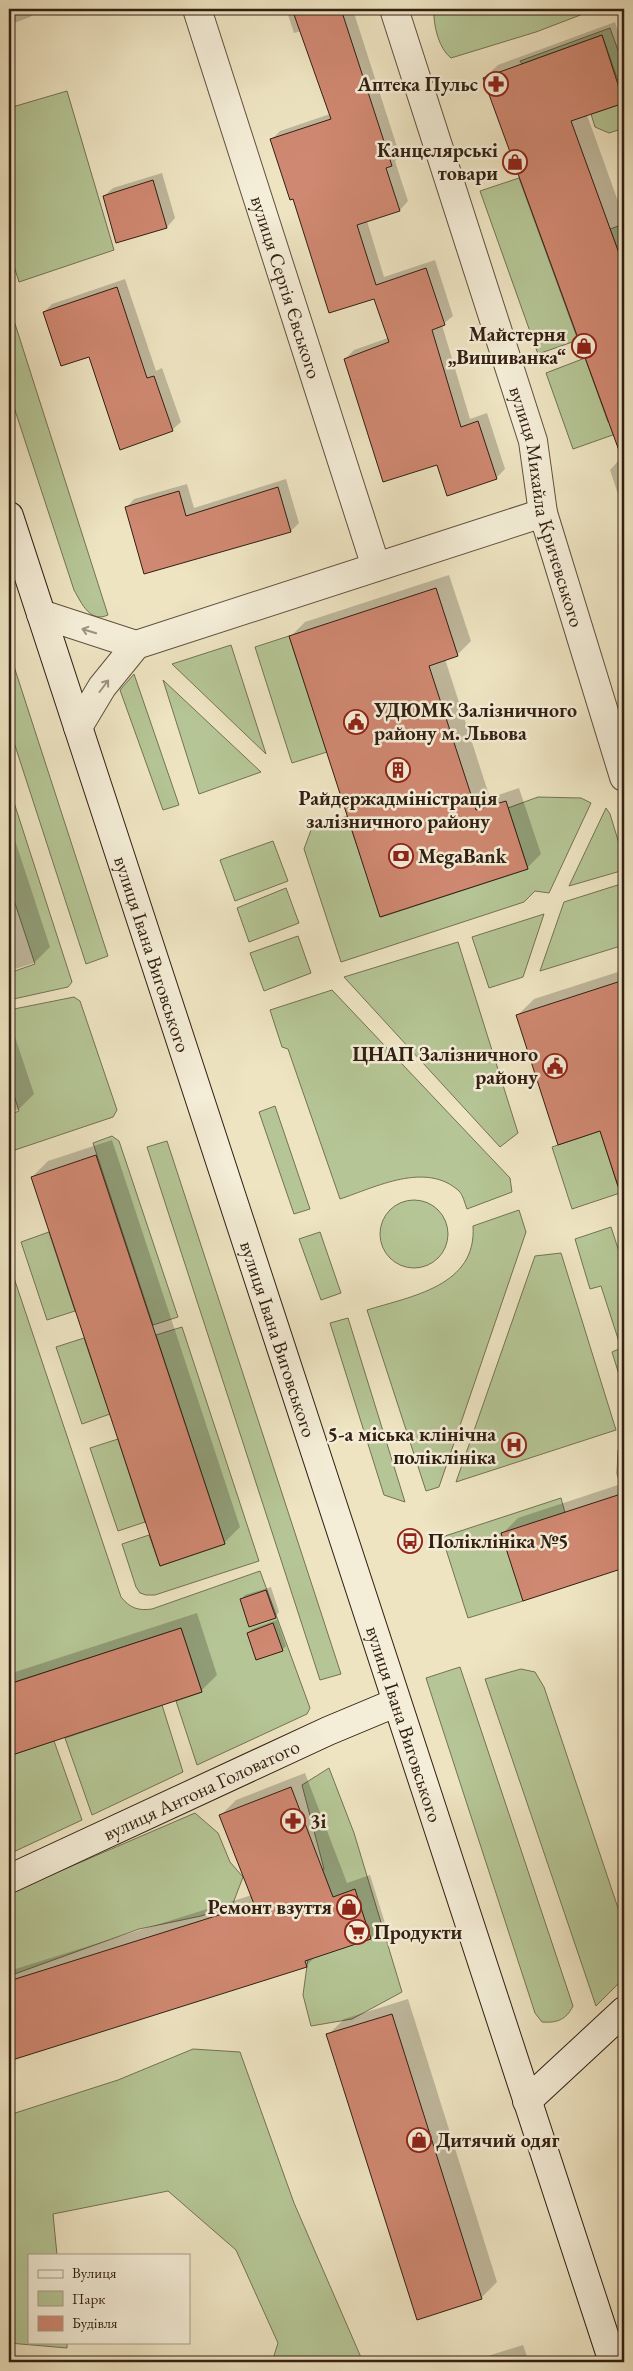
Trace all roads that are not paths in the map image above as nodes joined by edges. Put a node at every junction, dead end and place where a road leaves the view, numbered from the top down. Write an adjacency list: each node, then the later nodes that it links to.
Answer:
1 (197, 9): 5 (street, вулиця Сергія Євського)
2 (394, 9): 3 (street, вулиця Михайла Кричевського)
3 (543, 513): 5 (street); 9 (street, вулиця Михайла Кричевського)
4 (9, 516): 6 (street, вулиця Івана Виговського)
5 (376, 566): 7 (street)
6 (41, 614): 7 (street, one-way to 6); 8 (street, вулиця Івана Виговського)
7 (136, 645): 8 (street, one-way to 7)
8 (78, 727): 10 (street, вулиця Івана Виговського)
9 (624, 777)
10 (395, 1703): 11 (street, вулиця Антона Головатого); 13 (street, вулиця Івана Виговського)
11 (9, 1879)
12 (624, 2011): 13 (street)
13 (527, 2101): 14 (street, вулиця Івана Виговського)
14 (613, 2362)

